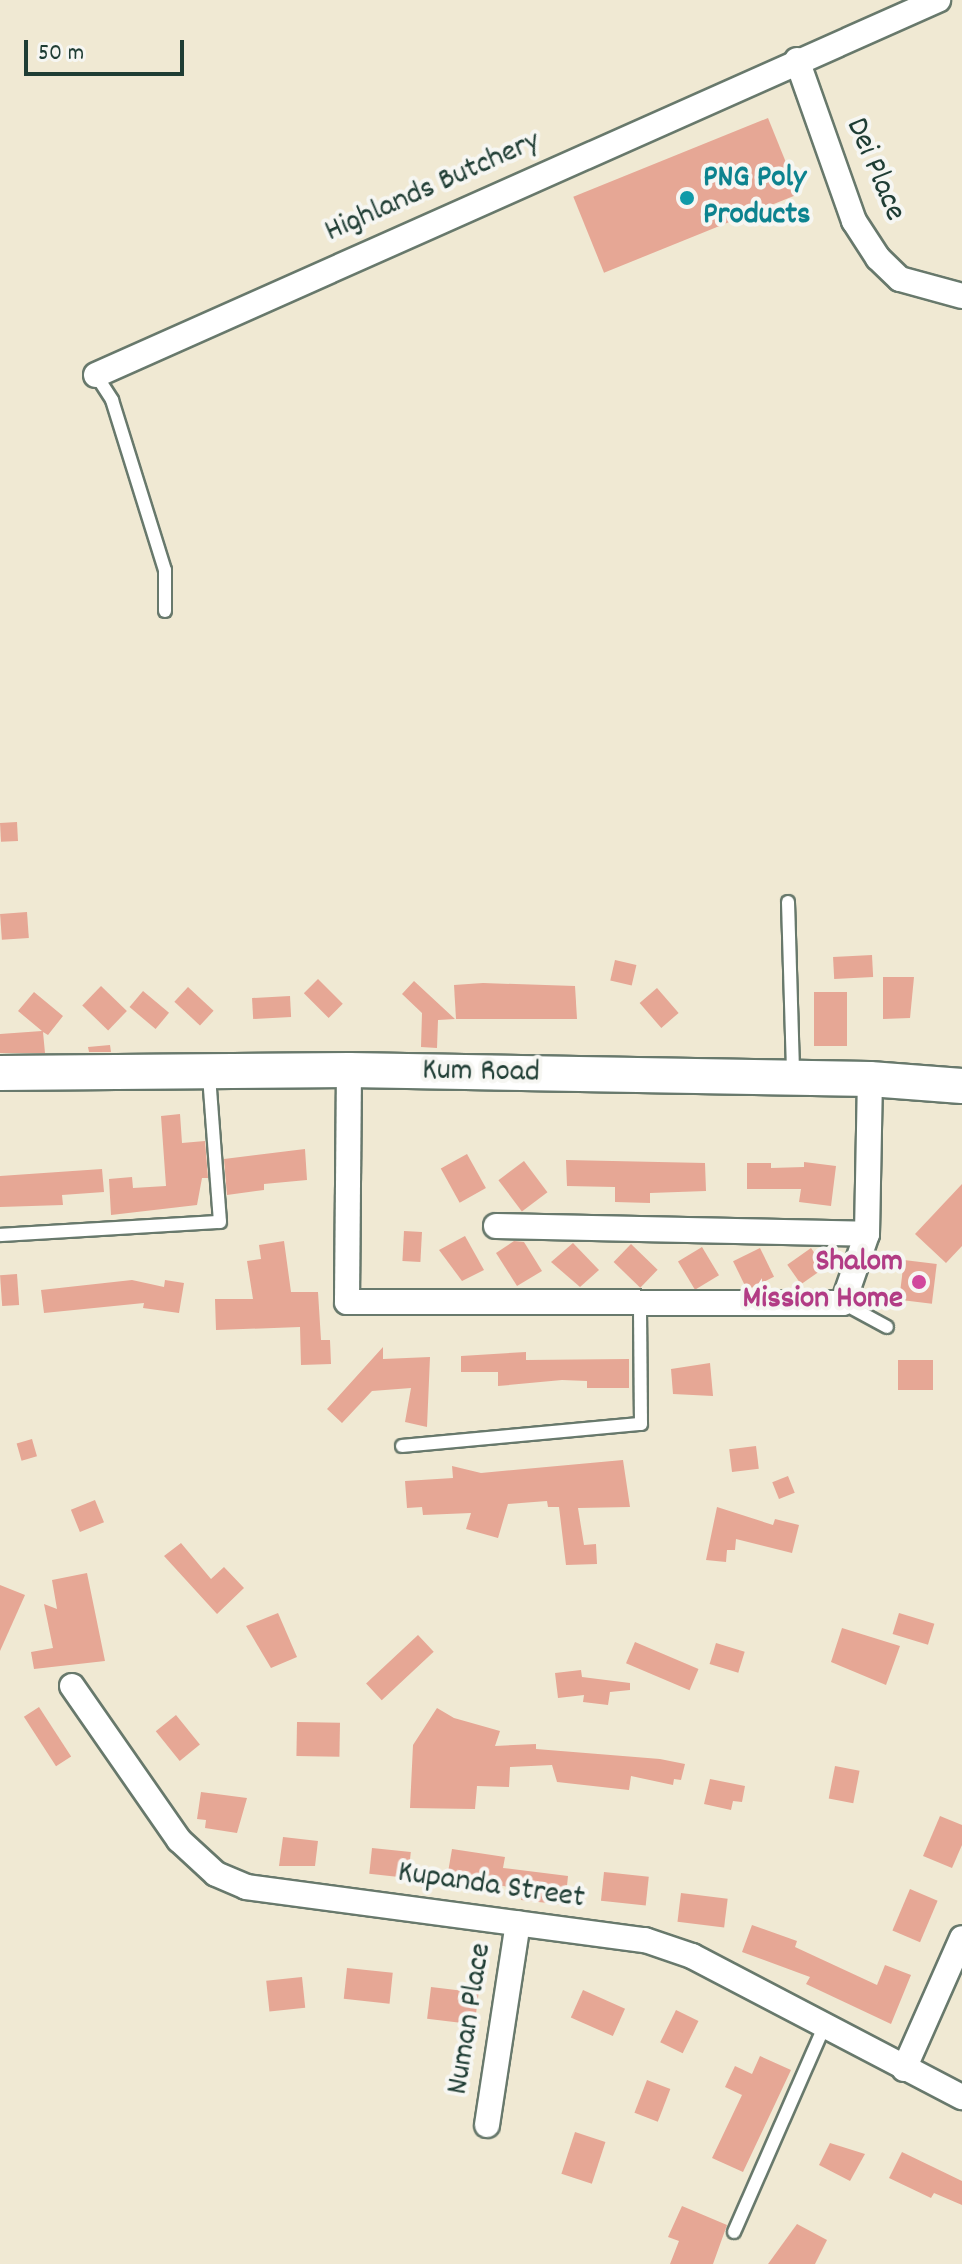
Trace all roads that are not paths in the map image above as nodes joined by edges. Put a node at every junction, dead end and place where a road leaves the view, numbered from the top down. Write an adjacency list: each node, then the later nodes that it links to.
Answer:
1 (938, 0): 2 (street, Highlands Butchery)
2 (797, 60): 3 (street, Dei Place); 4 (street, Highlands Butchery)
3 (962, 296)
4 (96, 375): 5 (lane)
5 (165, 611)
6 (788, 902): 10 (lane)
7 (349, 1070): 8 (street, Kum Road); 10 (street, Kum Road); 16 (street)
8 (209, 1071): 9 (street, Kum Road); 15 (lane)
9 (0, 1073)
10 (793, 1078): 11 (street, Kum Road)
11 (870, 1079): 12 (street, Kum Road); 14 (street)
12 (962, 1086)
13 (496, 1226): 14 (street)
14 (867, 1234): 17 (street)
15 (0, 1235)
16 (640, 1303): 17 (street); 19 (lane)
17 (843, 1303): 18 (lane)
18 (887, 1327)
19 (402, 1446)
20 (72, 1686): 21 (street, Kupanda Street)
21 (518, 1923): 23 (street, Kupanda Street); 26 (street, Numan Place)
22 (962, 1938): 24 (street)
23 (824, 2027): 24 (street, Kupanda Street); 27 (lane)
24 (904, 2069): 25 (street, Kupanda Street)
25 (962, 2097)
26 (487, 2125)
27 (734, 2232)

